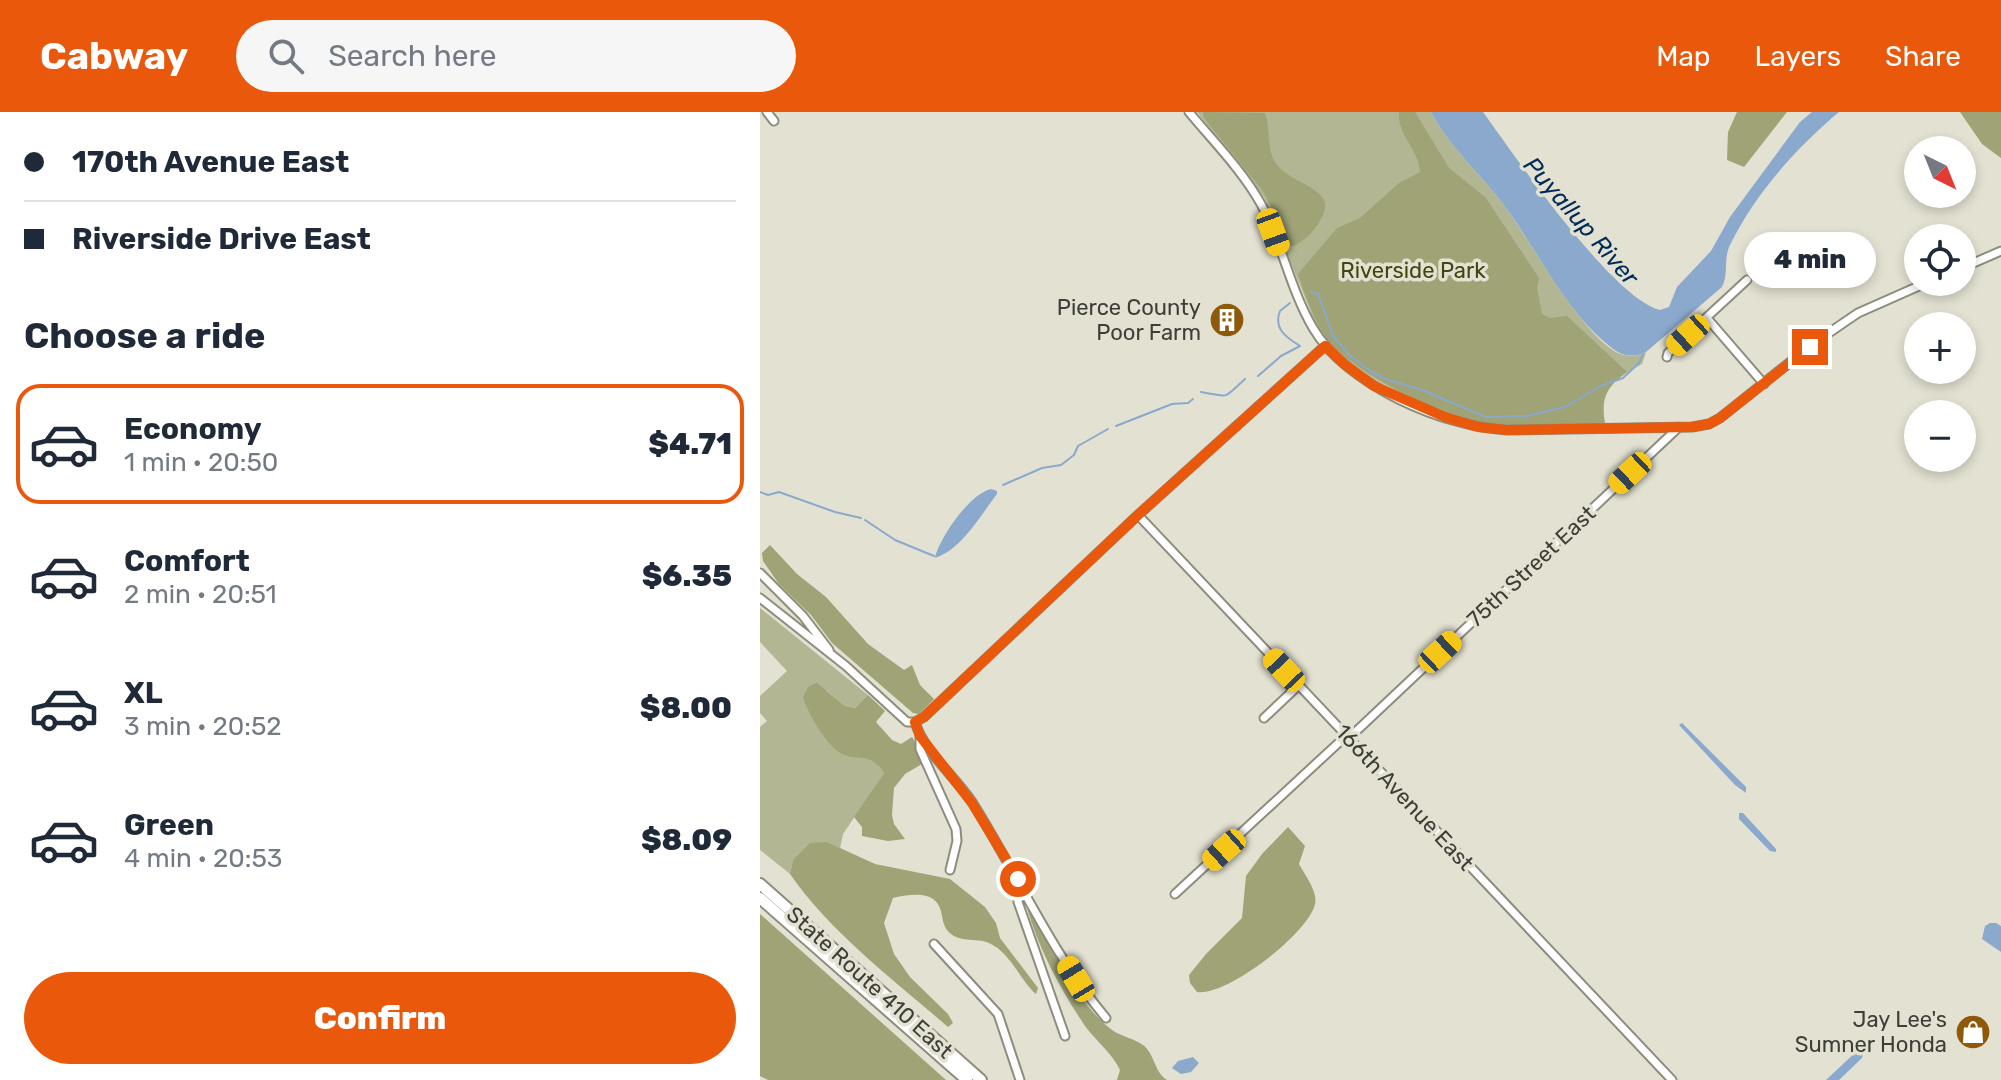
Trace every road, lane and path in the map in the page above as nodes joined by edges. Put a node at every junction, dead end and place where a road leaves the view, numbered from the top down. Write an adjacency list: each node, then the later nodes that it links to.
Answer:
1 (767, 112): 3 (street)
2 (1189, 112): 9 (street)
3 (774, 121)
4 (2001, 251): 5 (street)
5 (1976, 262)
6 (1747, 280): 8 (street)
7 (1904, 293): 11 (street)
8 (1707, 318): 10 (street); 11 (street)
9 (1325, 346): 12 (street); 13 (street)
10 (1667, 357)
11 (1764, 384): 12 (street)
12 (1679, 427): 21 (street, 75th Street East)
13 (1138, 515): 17 (street, 166th Avenue East); 19 (street)
14 (760, 573): 16 (street)
15 (760, 598): 16 (street)
16 (832, 655): 19 (street)
17 (1299, 685): 18 (street); 21 (street, 166th Avenue East)
18 (1264, 718)
19 (915, 722): 20 (street)
20 (920, 736): 22 (street); 23 (street)
21 (1348, 736): 25 (street, 75th Street East); 33 (street, 166th Avenue East)
22 (950, 870)
23 (1018, 879): 28 (street); 29 (street)
24 (760, 884): 31 (highway, State Route 410 East)
25 (1175, 894)
26 (760, 898): 30 (highway, State Route 410 East)
27 (934, 944): 32 (street)
28 (1106, 1018)
29 (1065, 1036)
30 (967, 1080)
31 (981, 1080)
32 (1020, 1080)
33 (1672, 1080)

